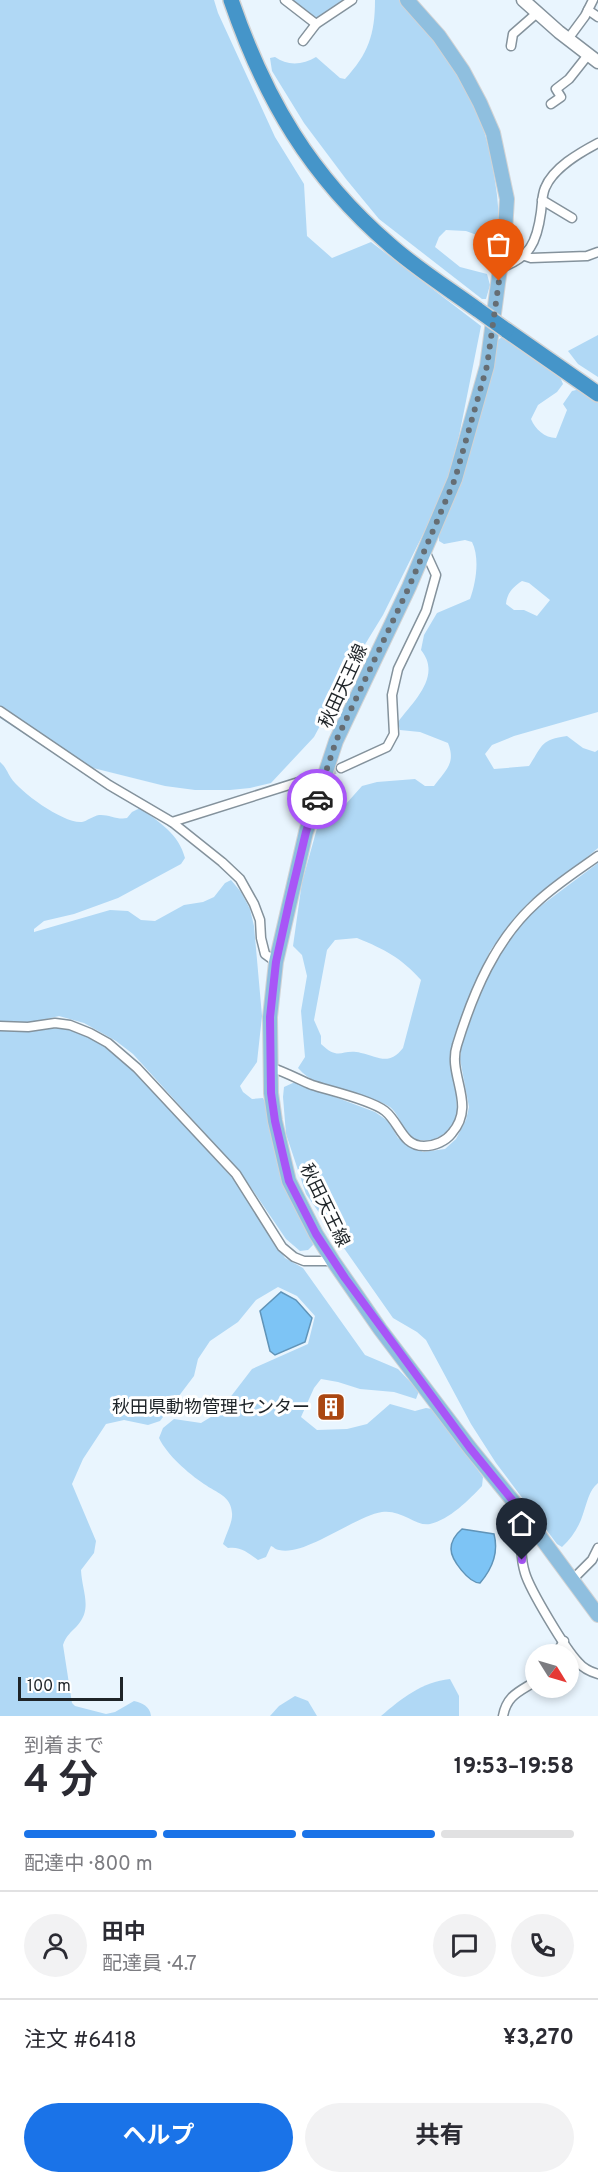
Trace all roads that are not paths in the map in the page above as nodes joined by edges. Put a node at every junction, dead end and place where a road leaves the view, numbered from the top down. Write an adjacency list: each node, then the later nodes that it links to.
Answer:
1 (285, 0): 10 (street)
2 (352, 0): 10 (street)
3 (407, 0): 21 (main road, 秋田天王線)
4 (523, 0): 8 (street)
5 (593, 0): 7 (street)
6 (234, 1): 22 (highway, bridge)
7 (588, 10): 9 (street); 11 (street)
8 (537, 13): 11 (street); 13 (street)
9 (598, 17)
10 (316, 24): 12 (street)
11 (568, 39): 14 (street)
12 (303, 41)
13 (511, 46)
14 (593, 59): 15 (street)
15 (551, 104)
16 (598, 143): 17 (street)
17 (542, 200): 18 (street); 20 (street)
18 (572, 218)
19 (598, 252): 20 (street)
20 (525, 256): 21 (street)
21 (500, 268): 23 (main road, 秋田天王線)
22 (598, 394)
23 (425, 551): 25 (street); 29 (main road, 秋田天王線)
24 (0, 711): 27 (street)
25 (342, 768)
26 (305, 780): 27 (street)
27 (172, 822): 29 (street)
28 (598, 856): 31 (street)
29 (276, 962): 31 (main road, 秋田天王線)
30 (0, 1026): 32 (street)
31 (270, 1067): 32 (main road, 秋田天王線)
32 (333, 1261): 33 (main road, 秋田天王線)
33 (522, 1512): 35 (main road, 秋田天王線); 37 (street)
34 (598, 1548): 35 (street)
35 (572, 1580): 36 (main road, 秋田天王線)
36 (598, 1615)
37 (564, 1641): 38 (street); 39 (street)
38 (562, 1644)
39 (598, 1674)
40 (525, 1688): 41 (street)
41 (503, 1716)

